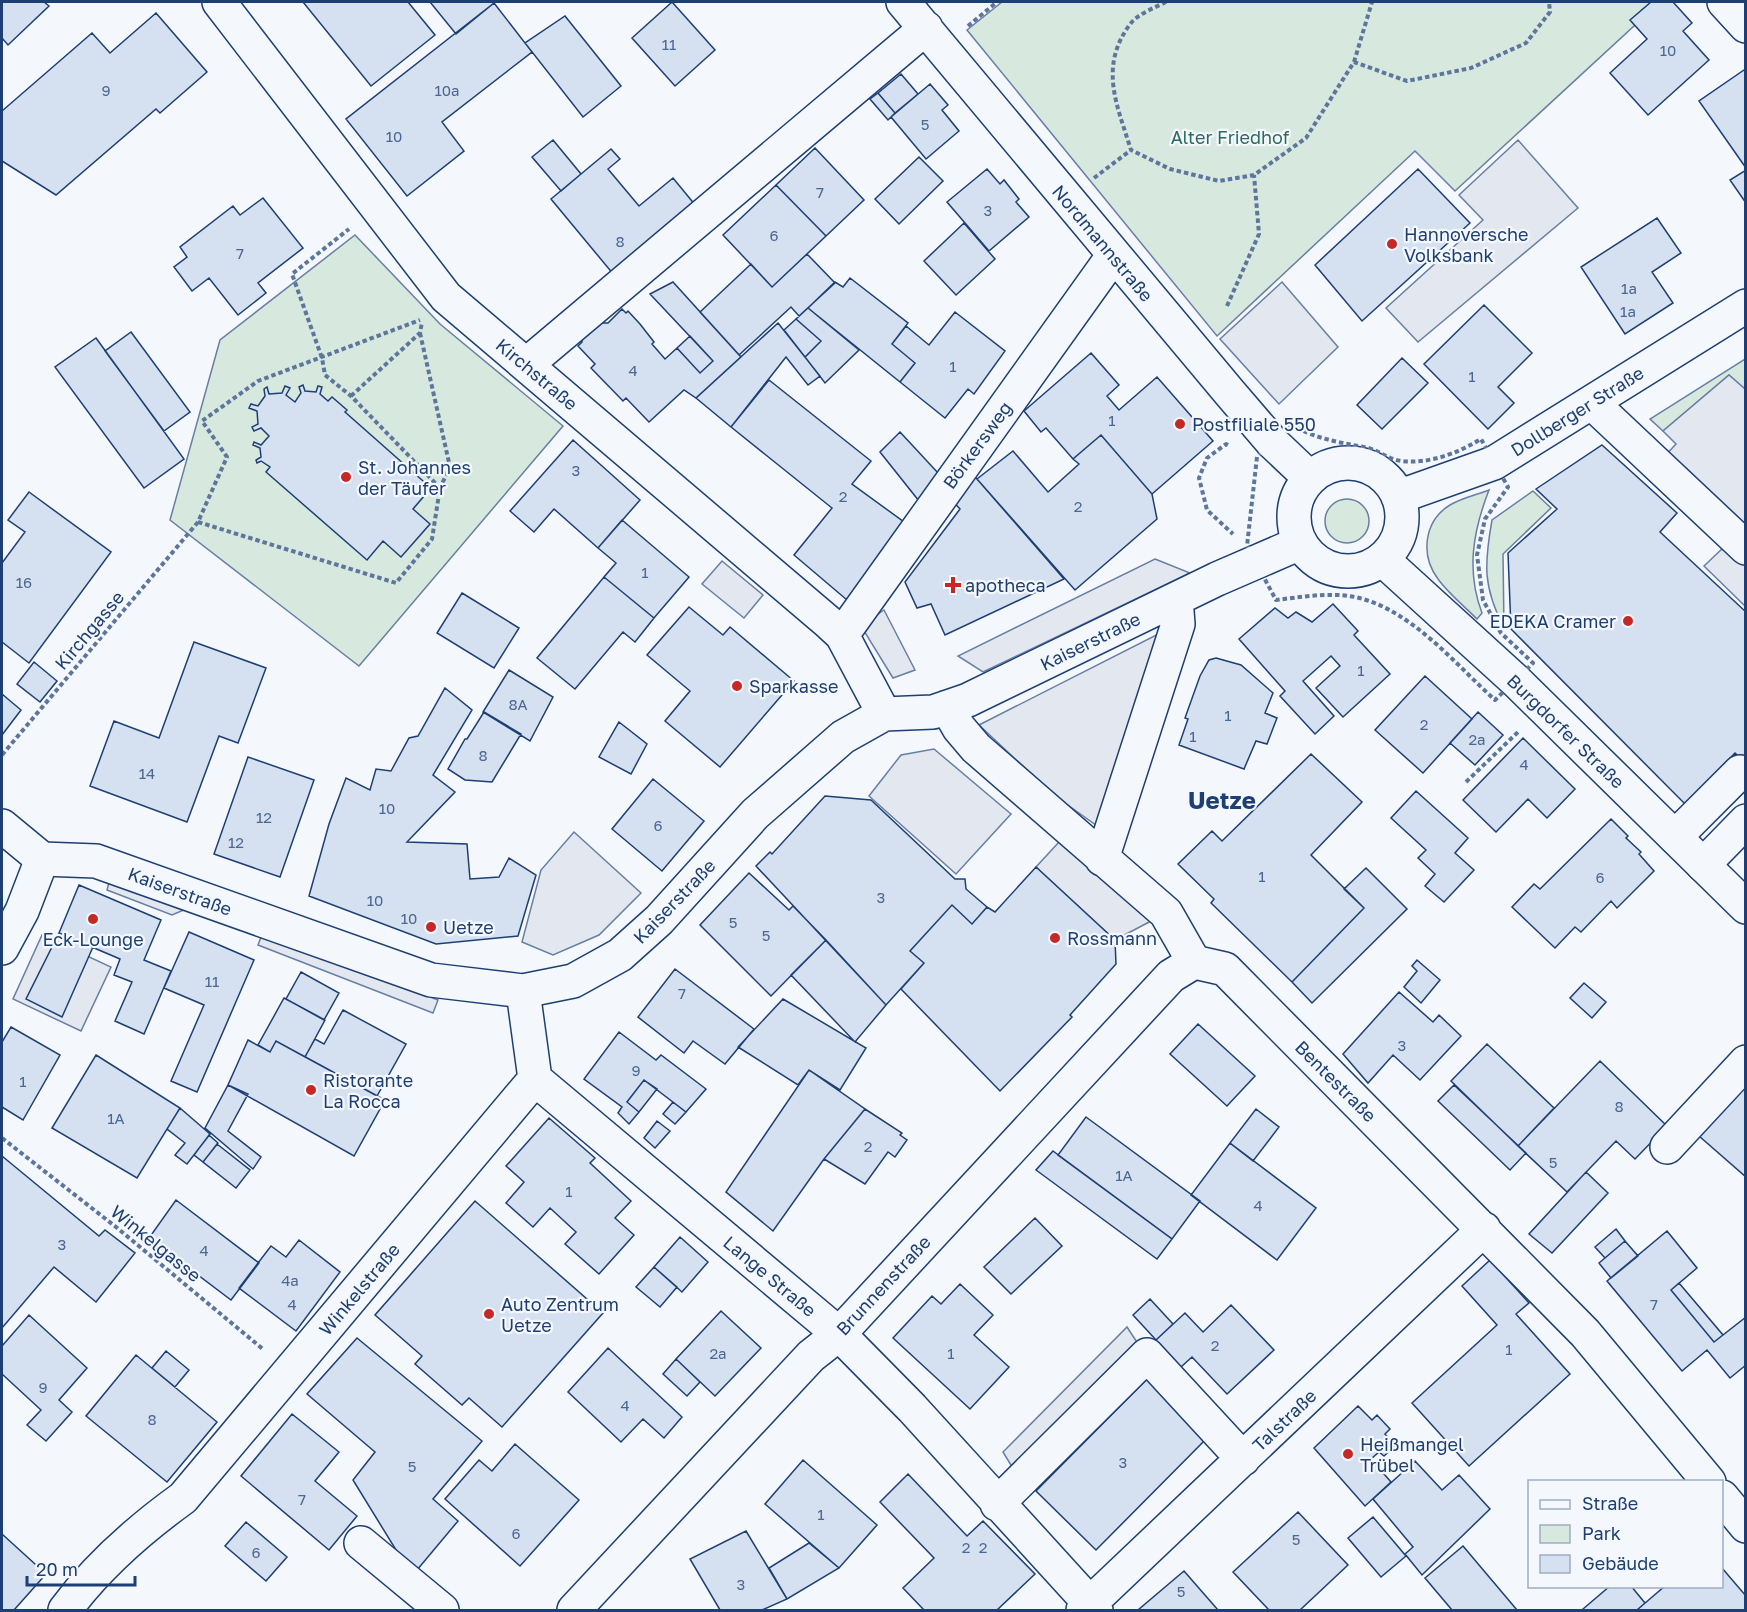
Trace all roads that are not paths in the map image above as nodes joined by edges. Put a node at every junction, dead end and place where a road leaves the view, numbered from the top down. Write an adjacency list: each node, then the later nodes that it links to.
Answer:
1 (219, 2): 8 (street, Kirchstraße)
2 (903, 2): 5 (street, Nordmannstraße)
3 (1724, 2): 4 (street)
4 (1746, 26)
5 (926, 28): 6 (street, Nordmannstraße); 8 (street)
6 (1113, 256): 10 (street, Nordmannstraße); 16 (street, Börkersweg)
7 (1746, 306): 9 (street, Dollberger Straße)
8 (526, 364): 16 (street, Kirchstraße)
9 (1592, 403): 11 (street, Dollberger Straße); 13 (street)
10 (1310, 478): 11 (street); 12 (street)
11 (1398, 496): 14 (street)
12 (1300, 543): 14 (street); 15 (street, Kaiserstraße)
13 (1746, 548)
14 (1382, 559): 22 (street, Burgdorfer Straße)
15 (1176, 599): 17 (street, Kaiserstraße); 24 (street)
16 (842, 635): 18 (street, Kirchstraße)
17 (947, 707): 18 (street, Kaiserstraße); 24 (street)
18 (884, 714): 29 (street, Kaiserstraße)
19 (1740, 772): 22 (street)
20 (1746, 821): 25 (street)
21 (2, 826): 23 (street)
22 (1675, 837): 25 (street, Burgdorfer Straße)
23 (42, 859): 27 (street); 29 (street, Kaiserstraße)
24 (1102, 860): 28 (street)
25 (1703, 865): 26 (street, Burgdorfer Straße)
26 (1746, 907)
27 (2, 948)
28 (1194, 962): 33 (street, Bentestraße); 34 (street, Brunnenstraße)
29 (523, 991): 31 (street)
30 (1746, 1062): 32 (street)
31 (535, 1079): 34 (street, Lange Straße); 42 (street, Winkelstraße)
32 (1667, 1147)
33 (1484, 1230): 35 (street, Talstraße); 36 (street, Bentestraße)
34 (839, 1334): 38 (street, Lange Straße); 44 (street, Brunnenstraße)
35 (1243, 1459): 38 (street); 41 (street, Talstraße)
36 (1707, 1480)
37 (1723, 1498): 39 (street)
38 (997, 1504): 41 (street, Lange Straße)
39 (1746, 1526)
40 (361, 1544): 43 (street)
41 (1090, 1608)
42 (65, 1611)
43 (442, 1611)
44 (574, 1611)

